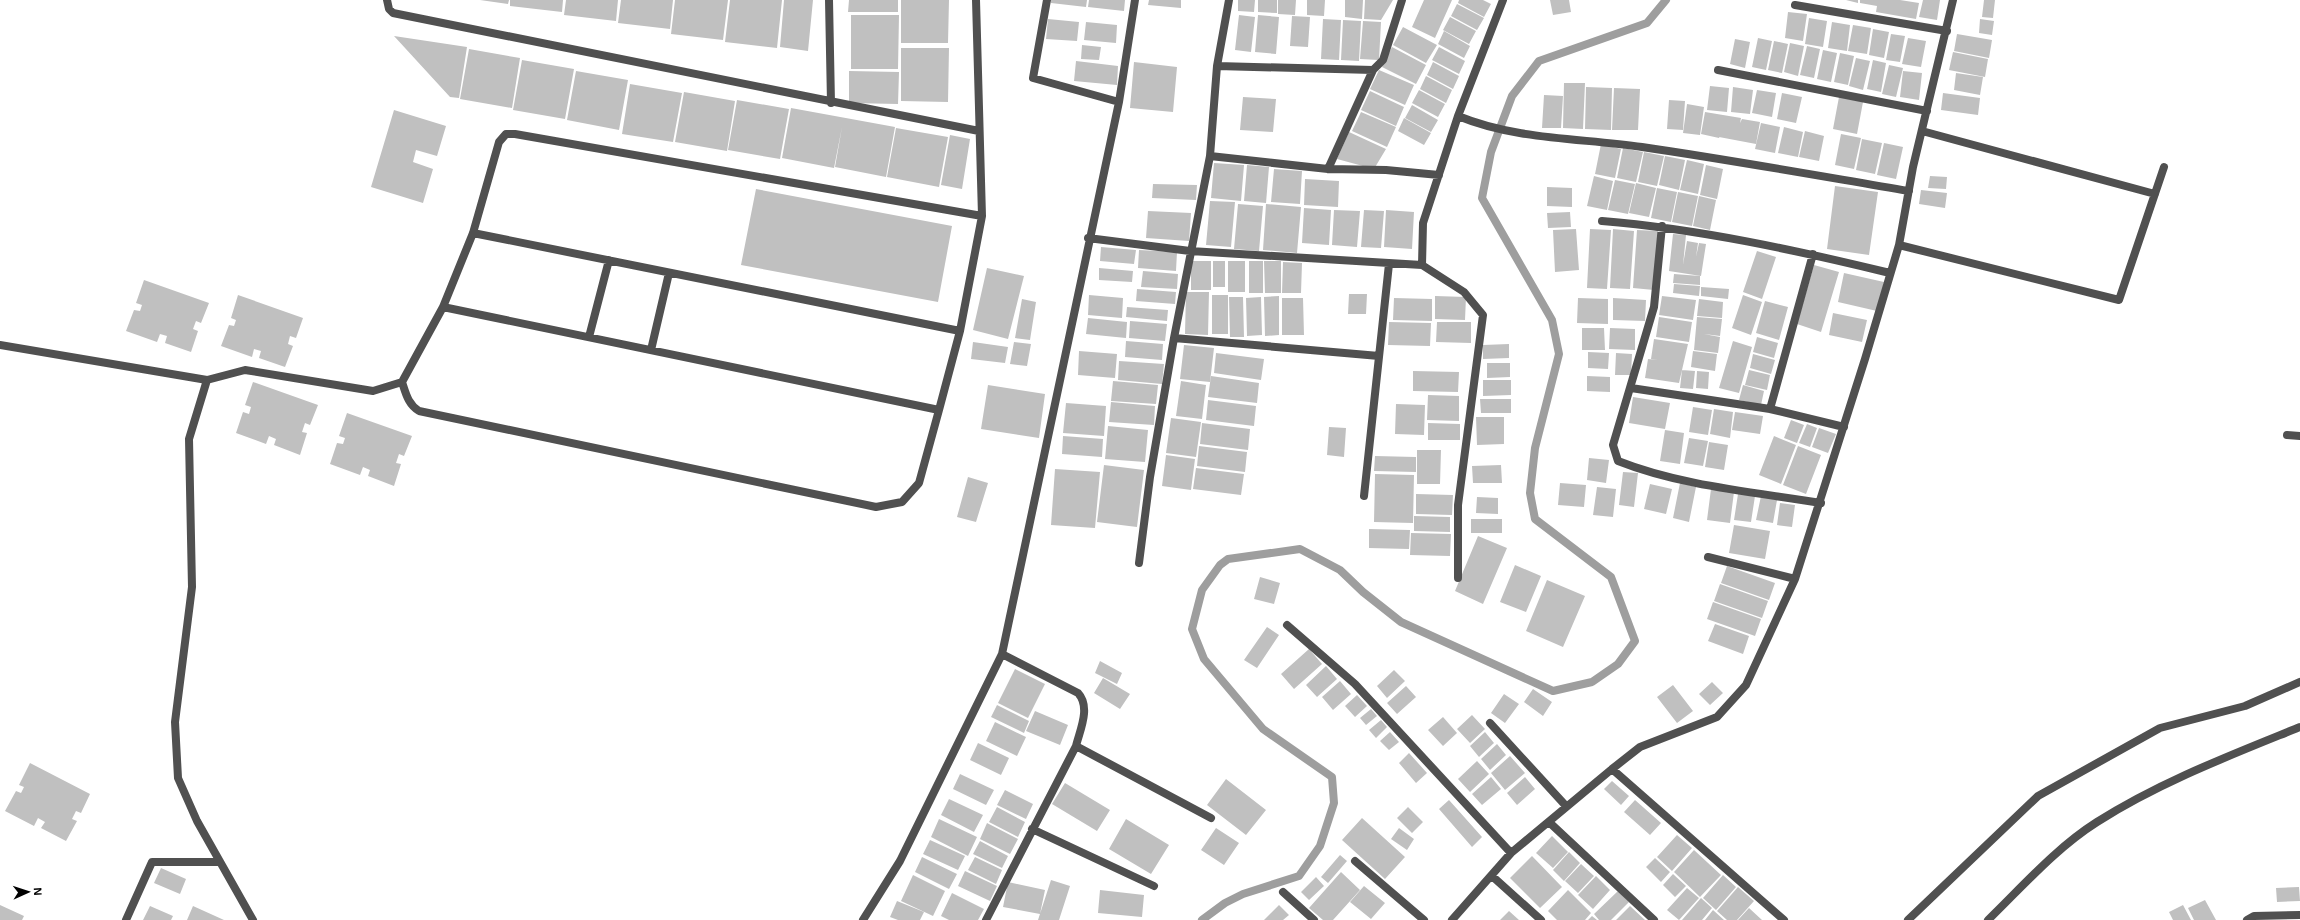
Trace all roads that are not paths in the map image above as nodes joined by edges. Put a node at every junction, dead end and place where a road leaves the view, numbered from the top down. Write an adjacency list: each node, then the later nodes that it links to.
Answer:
1 (387, 0): 16 (street)
2 (829, 0): 16 (street)
3 (976, 0): 19 (street)
4 (1047, 0): 15 (street)
5 (1135, 0): 15 (street)
6 (1229, 0): 12 (street)
7 (1402, 0): 13 (street)
8 (1504, 0): 18 (street)
9 (1953, 0): 11 (street)
10 (1795, 5): 11 (street)
11 (1946, 31): 17 (street)
12 (1217, 66): 13 (street); 21 (street)
13 (1373, 70): 23 (street)
14 (1718, 70): 17 (street)
15 (1119, 102): 31 (street)
16 (831, 103): 19 (street)
17 (1927, 111): 20 (street)
18 (1458, 116): 24 (street); 25 (street)
19 (980, 131): 27 (street)
20 (1922, 131): 25 (street); 26 (street)
21 (1210, 156): 23 (street); 33 (street)
22 (2164, 167): 26 (street)
23 (1328, 169): 24 (street)
24 (1439, 175): 37 (street)
25 (1909, 191): 32 (street)
26 (2155, 194): 32 (street)
27 (982, 216): 30 (street); 41 (street)
28 (1602, 221): 29 (street)
29 (1662, 226): 34 (street); 49 (street)
30 (472, 233): 35 (street); 40 (street)
31 (1088, 238): 33 (street); 62 (street)
32 (1899, 245): 39 (street)
33 (1190, 251): 36 (street); 43 (street)
34 (1813, 254): 39 (street); 50 (street)
35 (609, 260): 38 (street); 42 (street)
36 (1389, 264): 37 (street); 46 (street)
37 (1422, 265): 59 (street)
38 (669, 273): 41 (street); 45 (street)
39 (1890, 273): 52 (street)
40 (443, 307): 42 (street); 48 (street)
41 (960, 331): 51 (street)
42 (589, 337): 45 (street)
43 (1174, 338): 46 (street); 58 (street)
44 (0, 345): 47 (street)
45 (651, 350): 51 (street)
46 (1379, 356): 55 (street)
47 (207, 380): 48 (street); 74 (street)
48 (402, 382): 51 (street)
49 (1631, 388): 50 (street); 56 (street)
50 (1770, 408): 52 (street)
51 (939, 410)
52 (1844, 427): 56 (street)
53 (2287, 435): 54 (street)
54 (2300, 436)
55 (1364, 496)
56 (1821, 503): 60 (street)
57 (1708, 557): 60 (street)
58 (1139, 563)
59 (1458, 578)
60 (1795, 579): 67 (street)
61 (1287, 625): 72 (street)
62 (1002, 654): 66 (street); 82 (street)
63 (2300, 682): 90 (street)
64 (1490, 723): 68 (street)
65 (2300, 727): 91 (street)
66 (1076, 746): 69 (street); 71 (street)
67 (1612, 769): 68 (street); 89 (street)
68 (1566, 806): 70 (street)
69 (1211, 818)
70 (1550, 823): 72 (street); 88 (street)
71 (1032, 829): 76 (street); 83 (street)
72 (1511, 853): 75 (street)
73 (1355, 861): 85 (street)
74 (219, 862): 80 (street); 81 (street)
75 (1492, 876): 86 (street); 87 (street)
76 (1154, 886)
77 (1283, 892): 84 (street)
78 (2300, 915): 79 (street)
79 (2251, 919)
80 (126, 920)
81 (253, 920)
82 (863, 920)
83 (986, 920)
84 (1314, 920)
85 (1424, 920)
86 (1452, 920)
87 (1541, 920)
88 (1654, 920)
89 (1784, 920)
90 (1908, 920)
91 (1988, 920)

